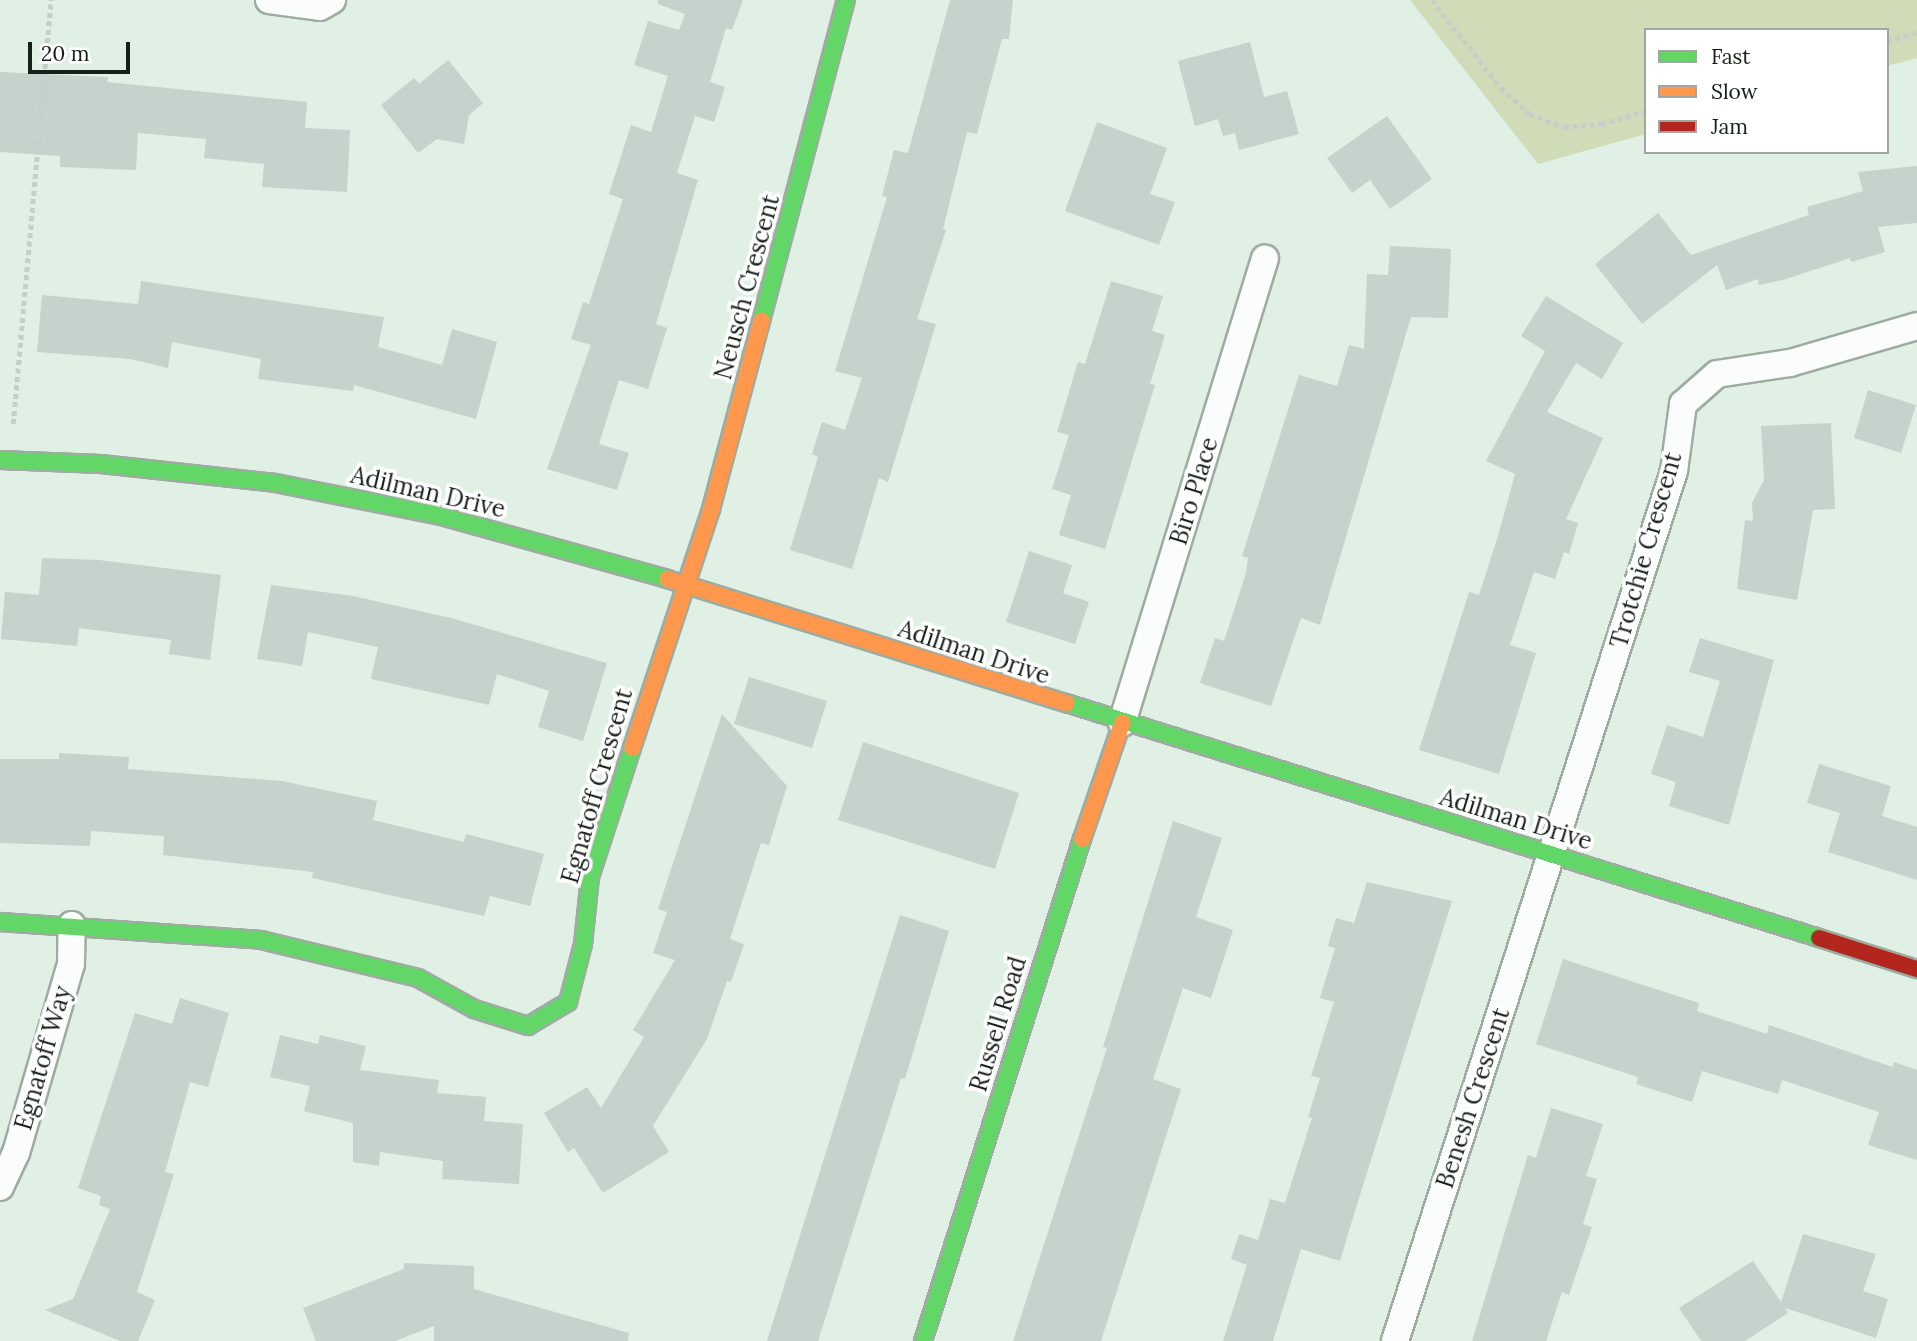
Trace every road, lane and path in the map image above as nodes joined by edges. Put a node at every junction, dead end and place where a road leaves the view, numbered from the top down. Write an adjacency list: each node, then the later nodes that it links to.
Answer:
1 (51, 0): 11 (path)
2 (269, 0): 3 (street)
3 (332, 0)
4 (846, 0): 13 (street, Neusch Crescent)
5 (1432, 0): 8 (path)
6 (1917, 32): 7 (path)
7 (1889, 40)
8 (1644, 112)
9 (1265, 258): 14 (street, Biro Place)
10 (1917, 326): 15 (street, Trotchie Crescent)
11 (14, 422)
12 (0, 460): 13 (street, Adilman Drive)
13 (684, 584): 14 (street, Adilman Drive); 17 (street, Egnatoff Crescent)
14 (1122, 723): 15 (street, Adilman Drive); 20 (street, Russell Road)
15 (1550, 854): 18 (street, Adilman Drive); 21 (street, Benesh Crescent)
16 (0, 922): 17 (street, Egnatoff Crescent)
17 (72, 925): 19 (street, Egnatoff Way)
18 (1917, 969)
19 (0, 1187)
20 (923, 1341)
21 (1395, 1341)

